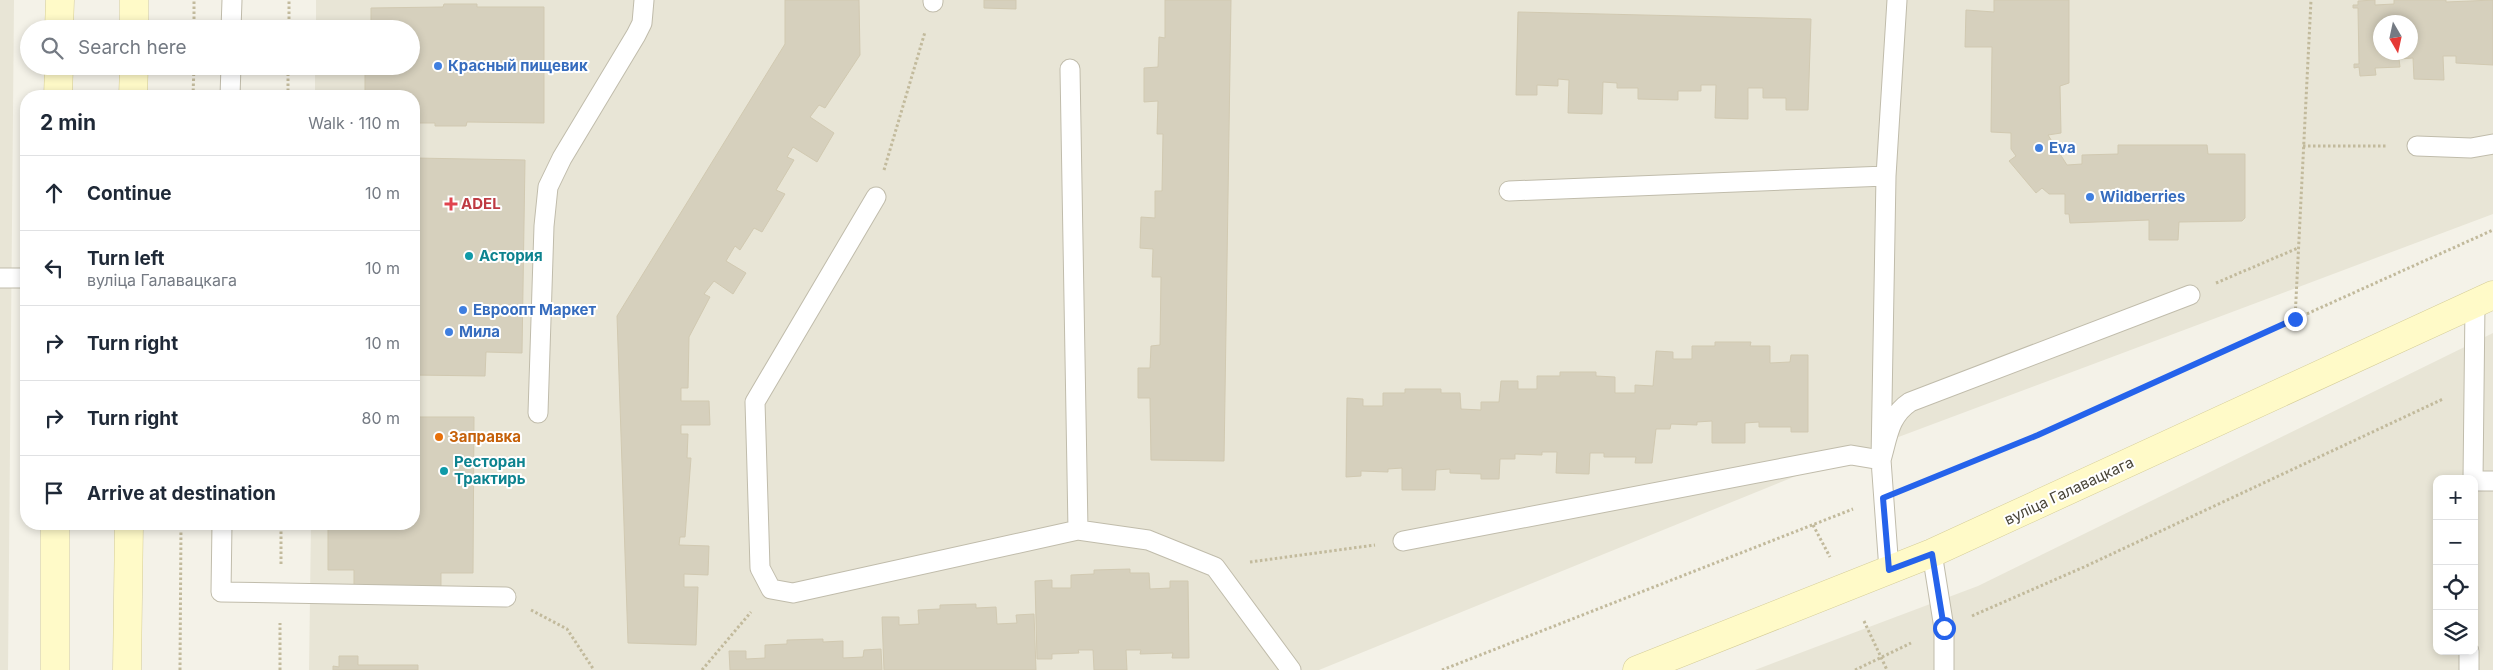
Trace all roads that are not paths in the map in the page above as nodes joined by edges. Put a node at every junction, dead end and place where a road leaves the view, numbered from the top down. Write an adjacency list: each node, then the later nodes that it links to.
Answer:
1 (60, 0): 6 (street)
2 (134, 0): 7 (street)
3 (232, 0): 8 (lane)
4 (644, 0): 25 (lane)
5 (1897, 0): 18 (lane)
6 (59, 20)
7 (134, 20)
8 (231, 20)
9 (1070, 69): 33 (lane)
10 (59, 75): 13 (street)
11 (134, 75): 14 (street)
12 (231, 75): 15 (lane)
13 (58, 90)
14 (133, 90)
15 (230, 90)
16 (2493, 144): 17 (lane)
17 (2418, 146)
18 (1886, 176): 19 (lane); 26 (lane)
19 (1509, 191)
20 (876, 197): 33 (lane)
21 (0, 278): 22 (lane)
22 (20, 278)
23 (2190, 295): 26 (lane)
24 (2484, 300): 27 (lane); 35 (street, вуліца Галавацкага)
25 (538, 413)
26 (1881, 460): 34 (lane); 36 (lane)
27 (2474, 475)
28 (2478, 480): 29 (lane)
29 (2493, 481)
30 (55, 530): 39 (street)
31 (129, 530): 40 (street)
32 (222, 530): 37 (lane)
33 (1078, 530): 41 (lane)
34 (1403, 541)
35 (1932, 554): 36 (street, вуліца Галавацкага); 43 (lane)
36 (1889, 570): 42 (street, вуліца Галавацкага)
37 (506, 597)
38 (2469, 655): 44 (lane)
39 (55, 670)
40 (127, 670)
41 (1291, 670)
42 (1638, 670)
43 (1944, 670)
44 (2469, 670)

